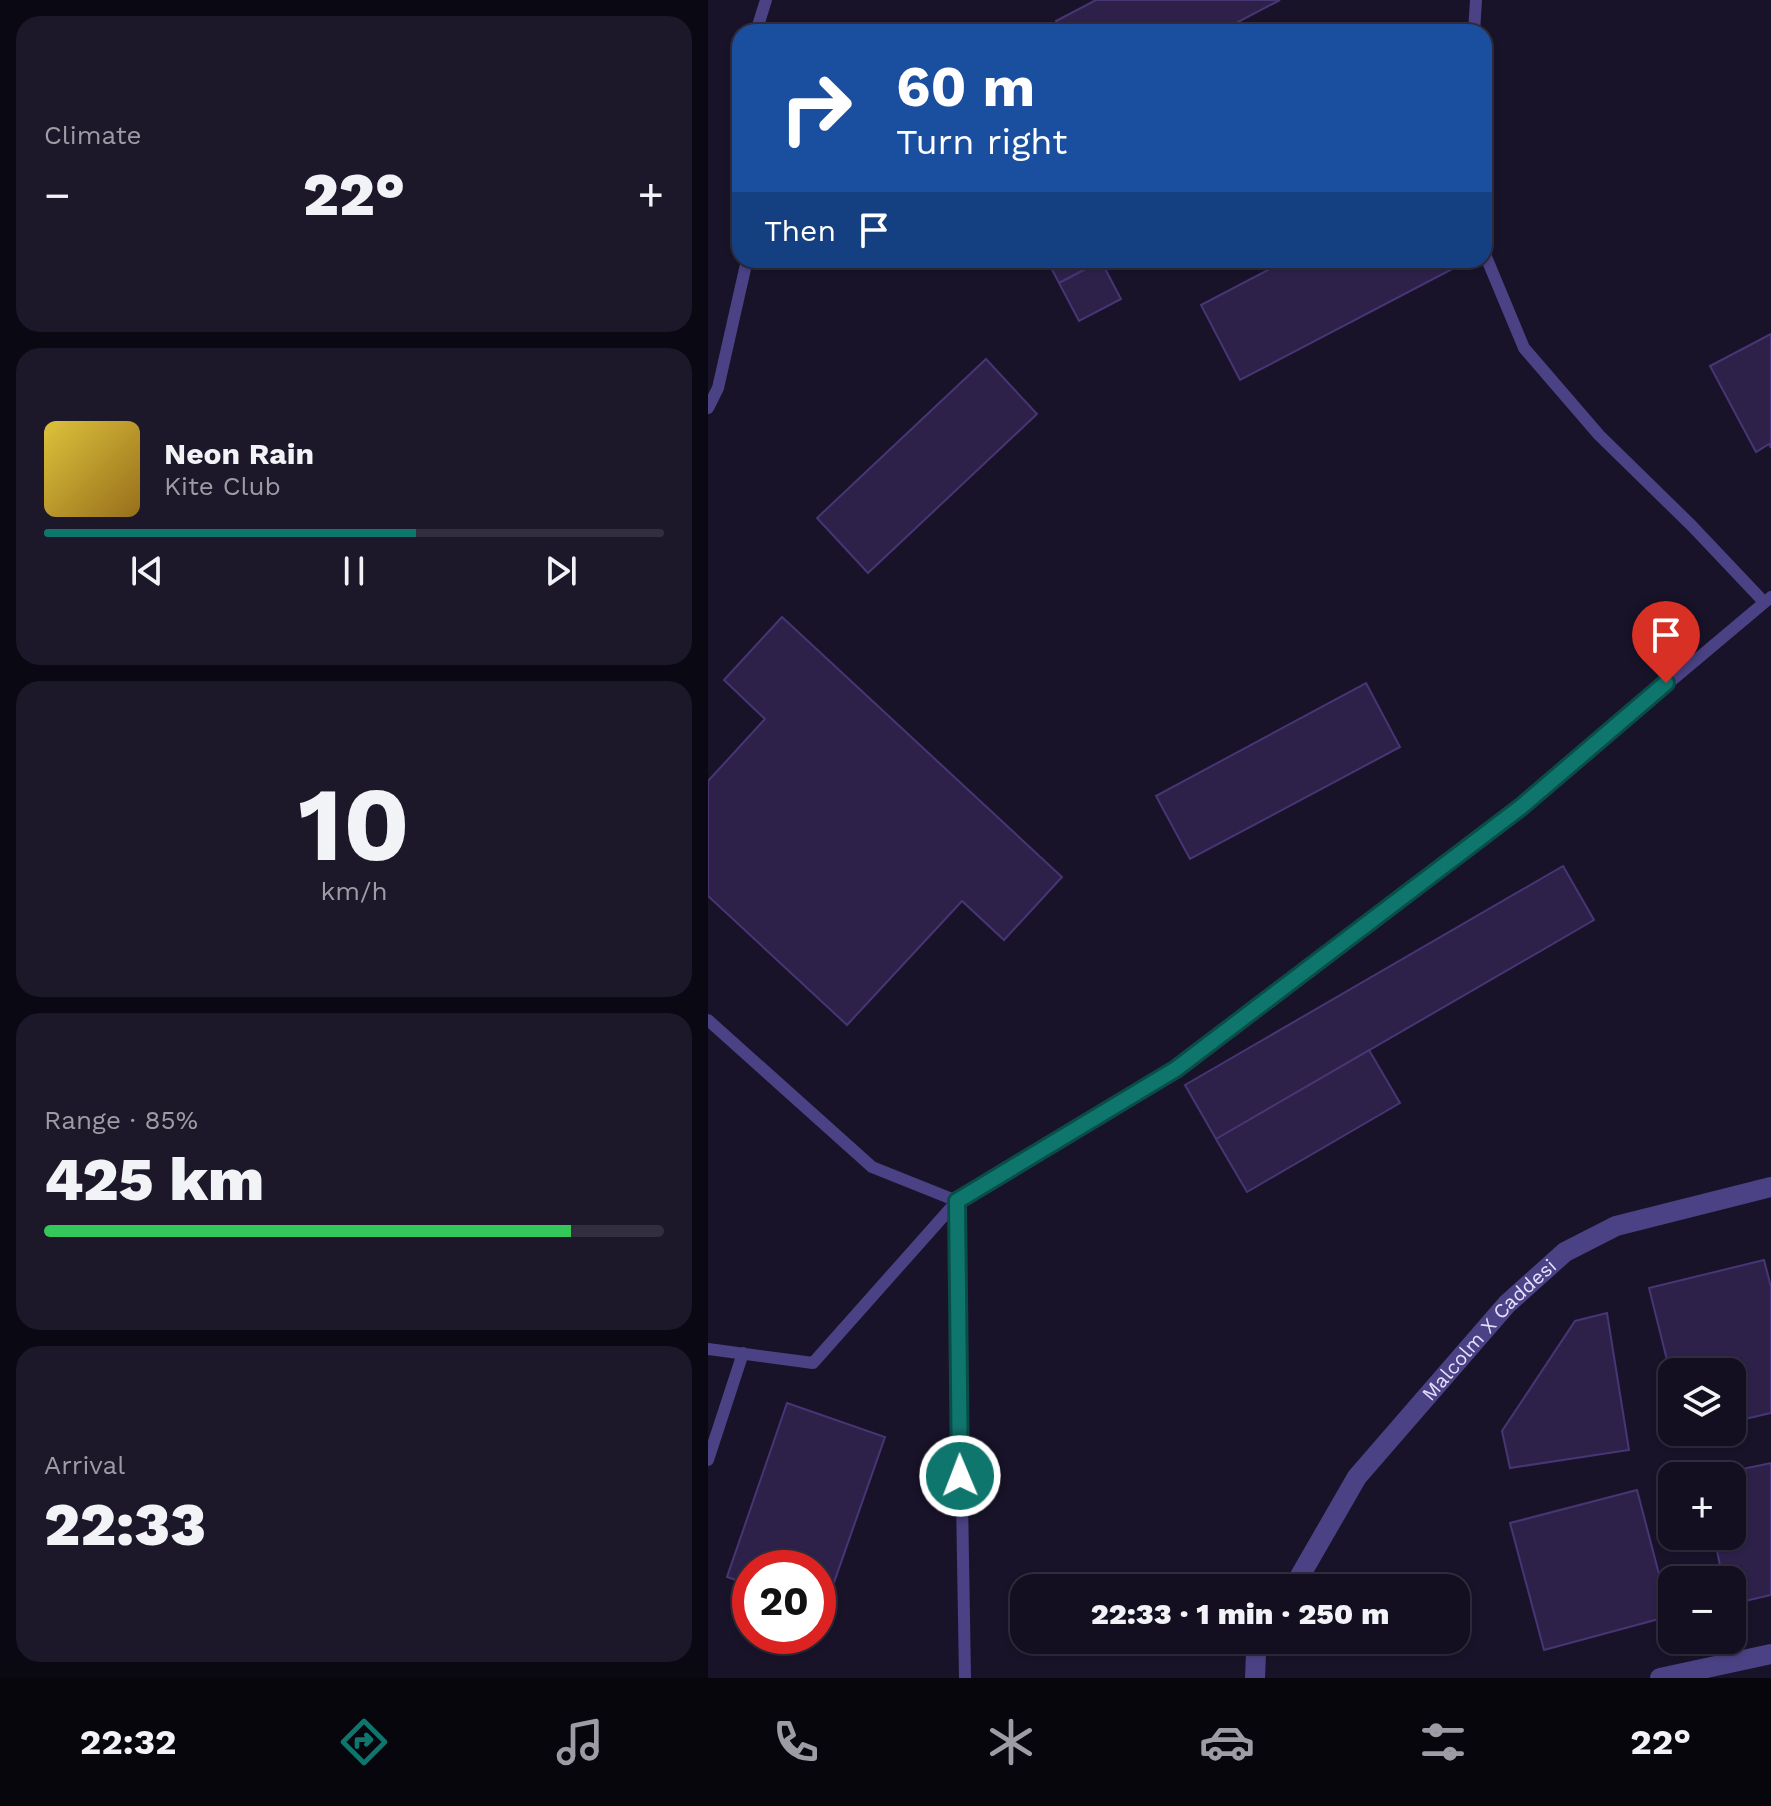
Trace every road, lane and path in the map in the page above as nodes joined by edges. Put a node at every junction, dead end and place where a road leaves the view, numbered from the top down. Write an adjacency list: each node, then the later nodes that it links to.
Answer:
1 (766, 0): 3 (lane)
2 (1476, 0): 4 (lane)
3 (758, 24)
4 (1474, 24)
5 (745, 268): 7 (lane)
6 (1491, 268): 8 (lane)
7 (708, 408)
8 (1767, 599): 11 (lane)
9 (708, 1020): 11 (lane)
10 (1771, 1187): 15 (street, Malcolm X Caddesi)
11 (957, 1201): 13 (lane); 18 (lane)
12 (708, 1349): 13 (lane)
13 (743, 1353): 14 (lane)
14 (708, 1460)
15 (1301, 1574)
16 (1256, 1654): 19 (street)
17 (1771, 1654): 20 (street)
18 (965, 1678)
19 (1255, 1678)
20 (1660, 1678)

